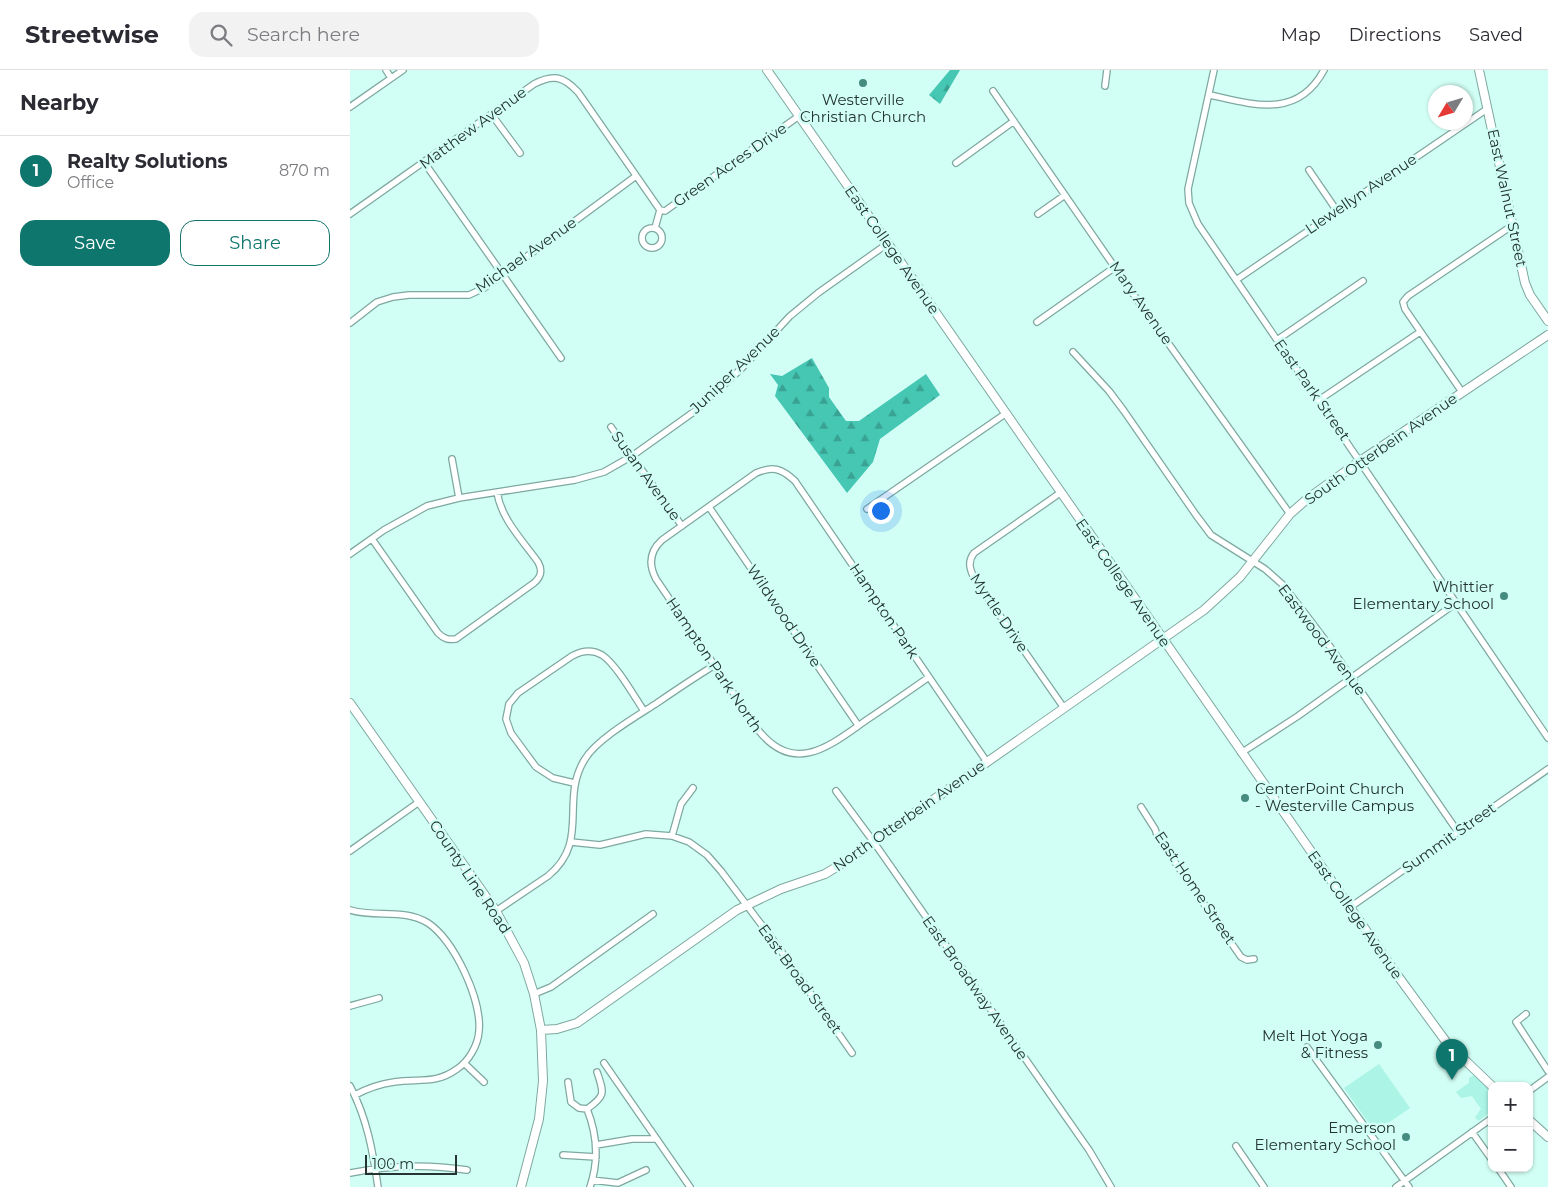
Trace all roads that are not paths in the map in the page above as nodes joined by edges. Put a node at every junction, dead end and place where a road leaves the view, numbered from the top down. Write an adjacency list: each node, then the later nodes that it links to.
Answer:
1 (386, 70): 8 (street)
2 (403, 70): 8 (street)
3 (767, 70): 15 (street, East College Avenue)
4 (1107, 70): 9 (street)
5 (1214, 70): 11 (street, East Park Street)
6 (1324, 70): 11 (street)
7 (1479, 70): 13 (street, East Walnut Street)
8 (391, 78): 12 (street)
9 (1105, 86)
10 (993, 91): 16 (street, Mary Avenue)
11 (1210, 95): 32 (street, East Park Street)
12 (350, 107)
13 (1487, 109): 24 (street, Llewellyn Avenue); 27 (street, East Walnut Street)
14 (492, 115): 17 (street); 18 (street, Matthew Avenue); 21 (street, Matthew Avenue)
15 (799, 116): 23 (street, Green Acres Drive); 29 (street, East College Avenue)
16 (1014, 121): 19 (street); 22 (street, Mary Avenue)
17 (520, 153)
18 (424, 162): 25 (street, Matthew Avenue); 31 (street)
19 (956, 163)
20 (1309, 170): 24 (street)
21 (636, 176): 23 (street, Matthew Avenue); 31 (street, Michael Avenue)
22 (1065, 195): 26 (street); 30 (street, Mary Avenue)
23 (660, 210): 28 (street)
24 (1337, 211): 32 (street, Llewellyn Avenue)
25 (350, 214)
26 (1038, 214)
27 (1514, 225): 34 (street, East Walnut Street); 37 (street)
28 (655, 228)
29 (887, 244): 44 (street, East College Avenue); 46 (street, Juniper Avenue)
30 (1115, 267): 35 (street); 54 (street, Mary Avenue)
31 (503, 275): 36 (street, Michael Avenue); 41 (street)
32 (1236, 280): 39 (street, East Park Street)
33 (1363, 281): 39 (street)
34 (1548, 321)
35 (1038, 322)
36 (350, 323)
37 (1420, 332): 42 (street); 43 (street)
38 (1548, 335): 42 (street, South Otterbein Avenue)
39 (1277, 340): 43 (street, East Park Street)
40 (1073, 352): 58 (street, Eastwood Avenue)
41 (561, 358)
42 (1462, 392): 48 (street, South Otterbein Avenue)
43 (1319, 400): 48 (street, East Park Street)
44 (1005, 414): 50 (street, East College Avenue); 53 (street)
45 (611, 427): 46 (street, Susan Avenue)
46 (632, 456): 49 (street, Juniper Avenue); 55 (street, Susan Avenue)
47 (452, 459): 51 (street)
48 (1360, 460): 54 (street, South Otterbein Avenue); 59 (street, East Park Street)
49 (497, 492): 51 (street, Juniper Avenue); 56 (street)
50 (1060, 493): 60 (street, East College Avenue); 65 (street, Myrtle Drive)
51 (459, 498): 56 (street, Juniper Avenue)
52 (709, 507): 55 (street); 62 (street, Hampton Park); 67 (street, Wildwood Drive)
53 (867, 509)
54 (1290, 514): 58 (street, South Otterbein Avenue)
55 (682, 526): 61 (street, Hampton Park North)
56 (372, 539): 57 (street, Juniper Avenue)
57 (350, 554)
58 (1253, 561): 60 (street, South Otterbein Avenue); 63 (street, Eastwood Avenue)
59 (1456, 603): 63 (street); 68 (street, East Park Street)
60 (1163, 640): 65 (street, North Otterbein Avenue); 69 (street, East College Avenue)
61 (714, 665): 66 (street); 67 (street, Hampton Park North)
62 (929, 677): 67 (street); 70 (street, Hampton Park)
63 (1351, 678): 69 (street); 77 (street, Eastwood Avenue)
64 (350, 703): 75 (street, County Line Road)
65 (1064, 708): 70 (street, North Otterbein Avenue)
66 (644, 711): 72 (street); 72 (street)
67 (858, 725)
68 (1548, 738)
69 (1241, 754): 83 (street, East College Avenue)
70 (987, 762): 79 (street, North Otterbein Avenue)
71 (1548, 769): 77 (street, Summit Street)
72 (574, 783): 80 (street)
73 (693, 788): 78 (street)
74 (836, 791): 79 (street, East Broadway Avenue)
75 (419, 802): 81 (street); 85 (street, County Line Road)
76 (1141, 807): 87 (street, East Home Street)
77 (1458, 832): 83 (street, Summit Street)
78 (672, 836): 80 (street, East Broad Street); 82 (street, East Broad Street)
79 (872, 841): 82 (street, North Otterbein Avenue); 129 (street, East Broadway Avenue)
80 (571, 842): 85 (street)
81 (350, 850)
82 (746, 905): 92 (street, North Otterbein Avenue); 94 (street, East Broad Street)
83 (1349, 908): 102 (street, East College Avenue)
84 (350, 910): 95 (street)
85 (496, 911): 88 (street, County Line Road)
86 (653, 914): 88 (street)
87 (1254, 959)
88 (534, 994): 92 (street, County Line Road)
89 (379, 998): 90 (street)
90 (350, 1006)
91 (1526, 1014): 97 (street)
92 (541, 1030): 126 (street, County Line Road)
93 (1307, 1047): 123 (street)
94 (852, 1053)
95 (464, 1063): 100 (street); 105 (street)
96 (604, 1063): 111 (street)
97 (1548, 1071)
98 (597, 1072): 106 (street)
99 (1548, 1077): 104 (street)
100 (484, 1082)
101 (568, 1082): 106 (street)
102 (1488, 1082)
103 (350, 1086): 105 (street)
104 (1533, 1088)
105 (355, 1095): 117 (street)
106 (587, 1109): 112 (street)
107 (1488, 1121): 109 (street)
108 (1533, 1124): 110 (street)
109 (1472, 1132): 114 (street); 123 (street)
110 (1548, 1137)
111 (656, 1138): 112 (street); 128 (street)
112 (596, 1145): 116 (street)
113 (1236, 1146): 130 (street)
114 (1488, 1154)
115 (563, 1155): 116 (street)
116 (596, 1157): 122 (street)
117 (375, 1170): 118 (street); 121 (street); 125 (street)
118 (467, 1170)
119 (646, 1170): 124 (street)
120 (1501, 1172): 133 (street)
121 (350, 1173)
122 (592, 1180): 124 (street); 127 (street)
123 (1405, 1181): 131 (street); 132 (street)
124 (619, 1185)
125 (378, 1187)
126 (521, 1187)
127 (590, 1187)
128 (690, 1187)
129 (1111, 1187)
130 (1264, 1187)
131 (1396, 1187)
132 (1409, 1187)
133 (1511, 1187)

